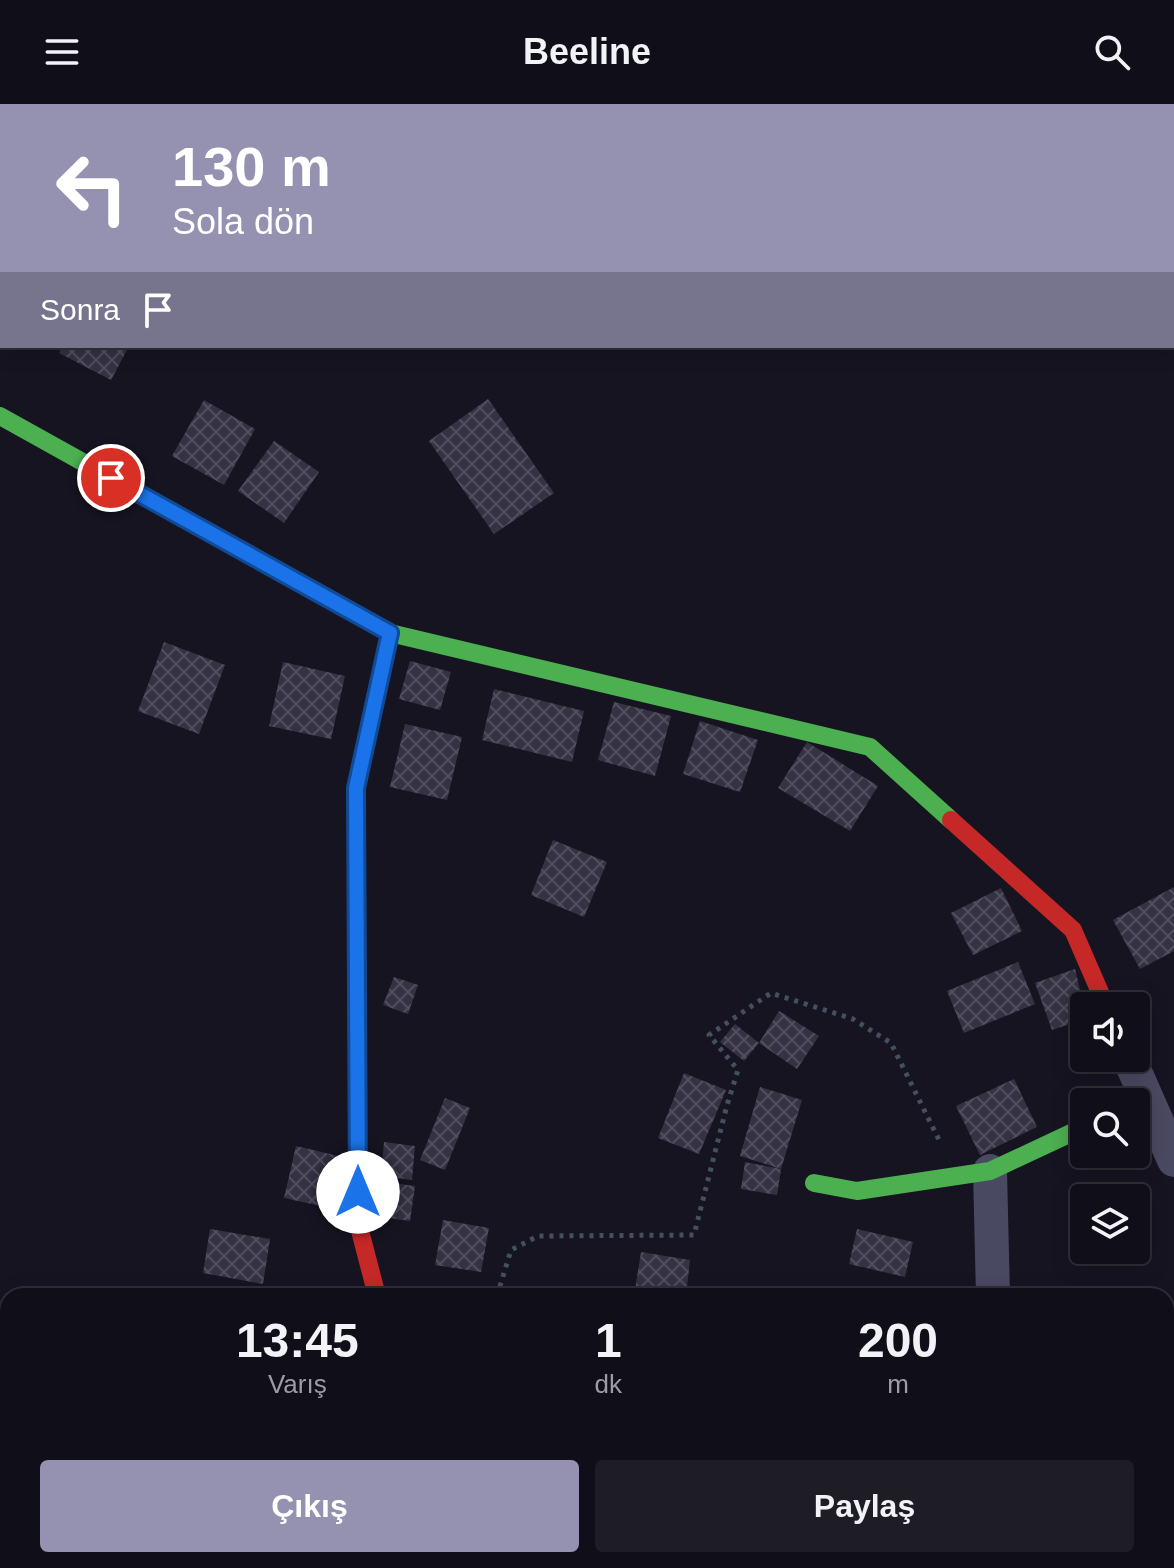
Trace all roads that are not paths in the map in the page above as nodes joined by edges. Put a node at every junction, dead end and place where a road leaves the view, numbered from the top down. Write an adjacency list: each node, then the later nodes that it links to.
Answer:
1 (0, 416): 2 (street)
2 (390, 633): 3 (street); 9 (street)
3 (1100, 992)
4 (1150, 1116): 6 (street)
5 (1070, 1133): 7 (street)
6 (1174, 1160)
7 (974, 1174): 8 (street); 10 (street)
8 (814, 1183)
9 (375, 1288)
10 (992, 1288)

